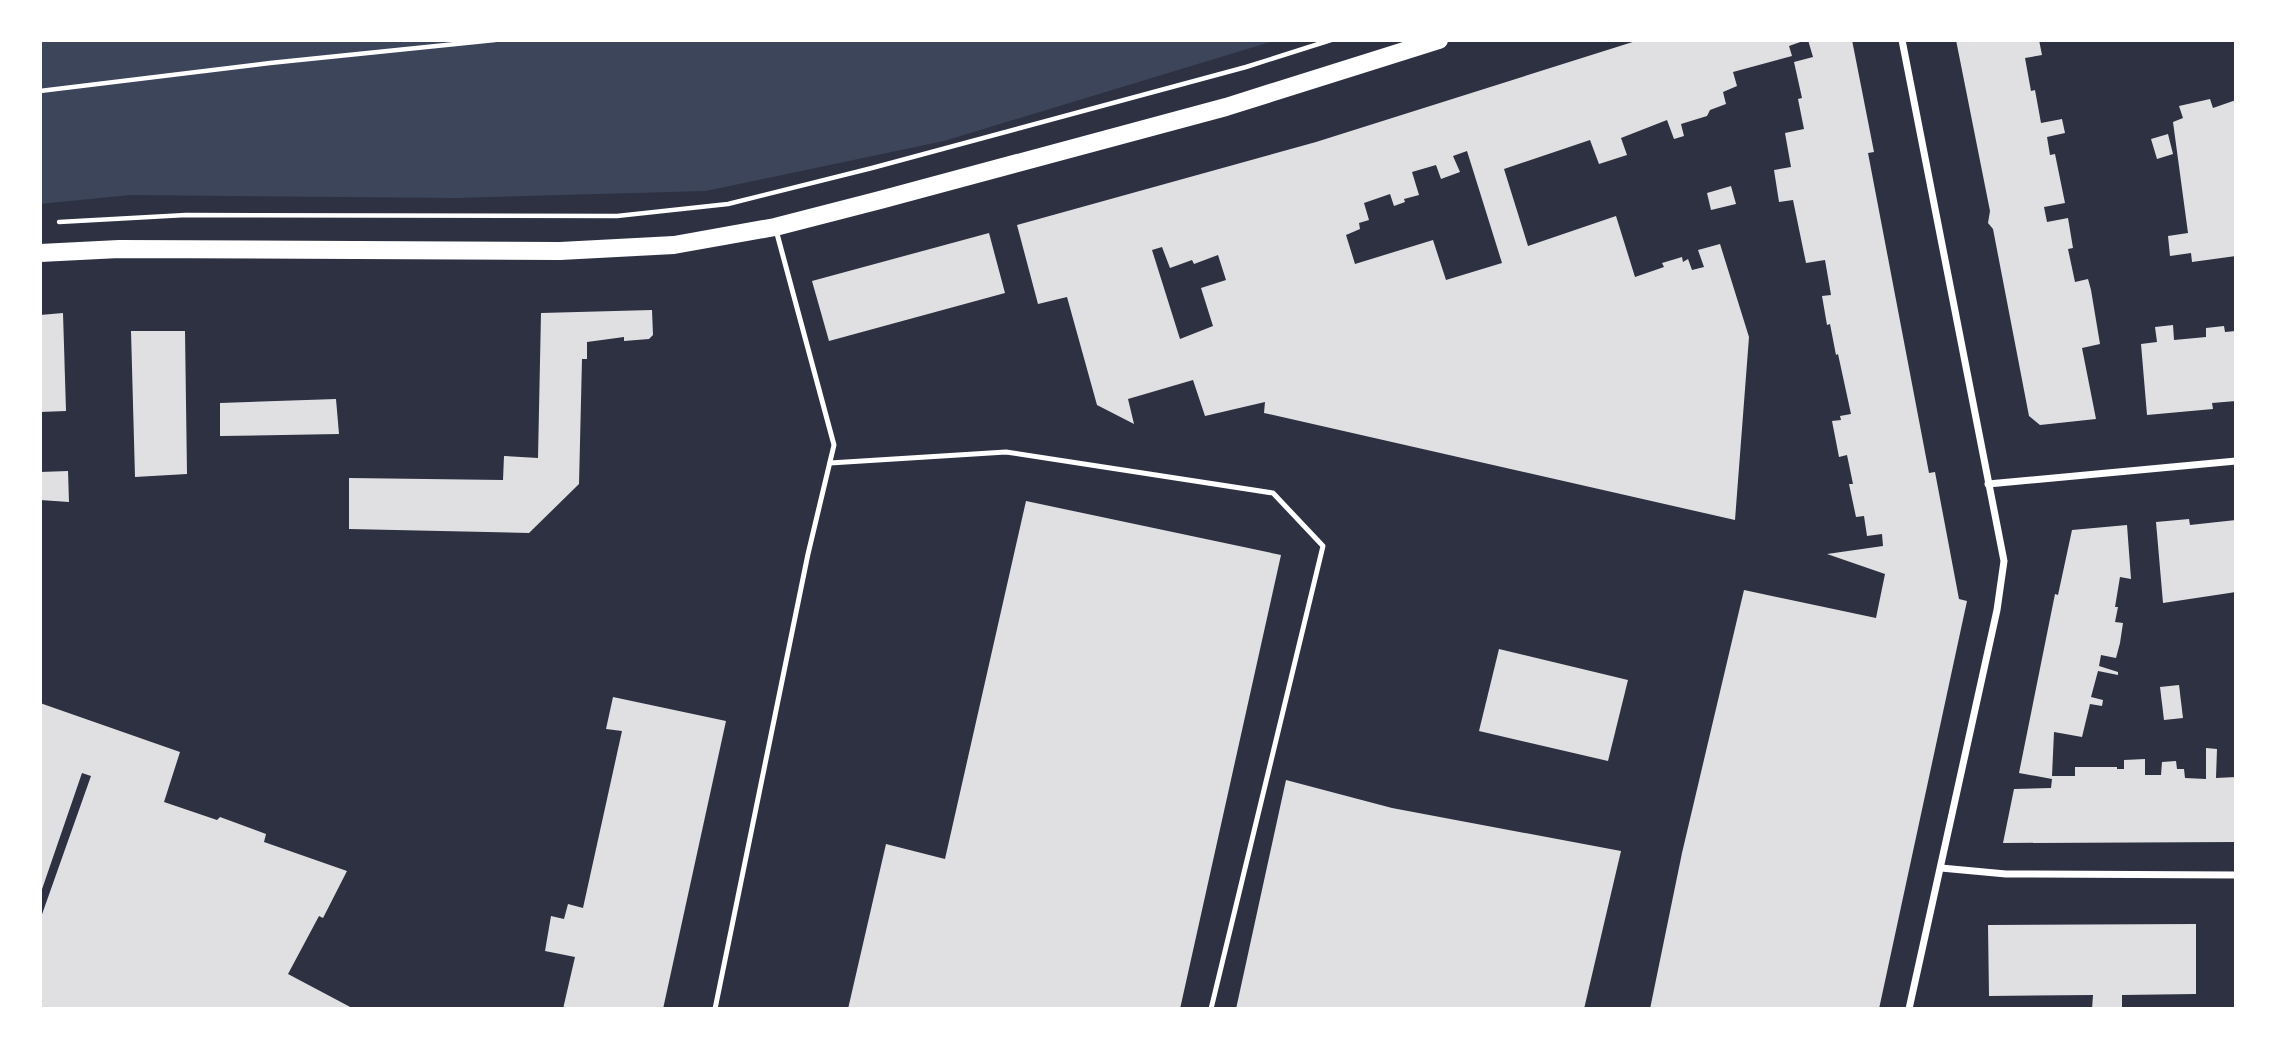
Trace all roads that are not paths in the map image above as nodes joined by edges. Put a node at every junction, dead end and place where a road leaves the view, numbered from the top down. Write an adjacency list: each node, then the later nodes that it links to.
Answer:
1 (1440, 40): 3 (main road)
2 (1902, 40): 7 (street)
3 (775, 226): 4 (main road); 6 (lane)
4 (40, 253)
5 (2236, 461): 7 (street)
6 (830, 463): 10 (lane); 11 (lane)
7 (1988, 484): 8 (street)
8 (1941, 868): 9 (street); 12 (street)
9 (2236, 875)
10 (715, 1009)
11 (1211, 1009)
12 (1909, 1009)

